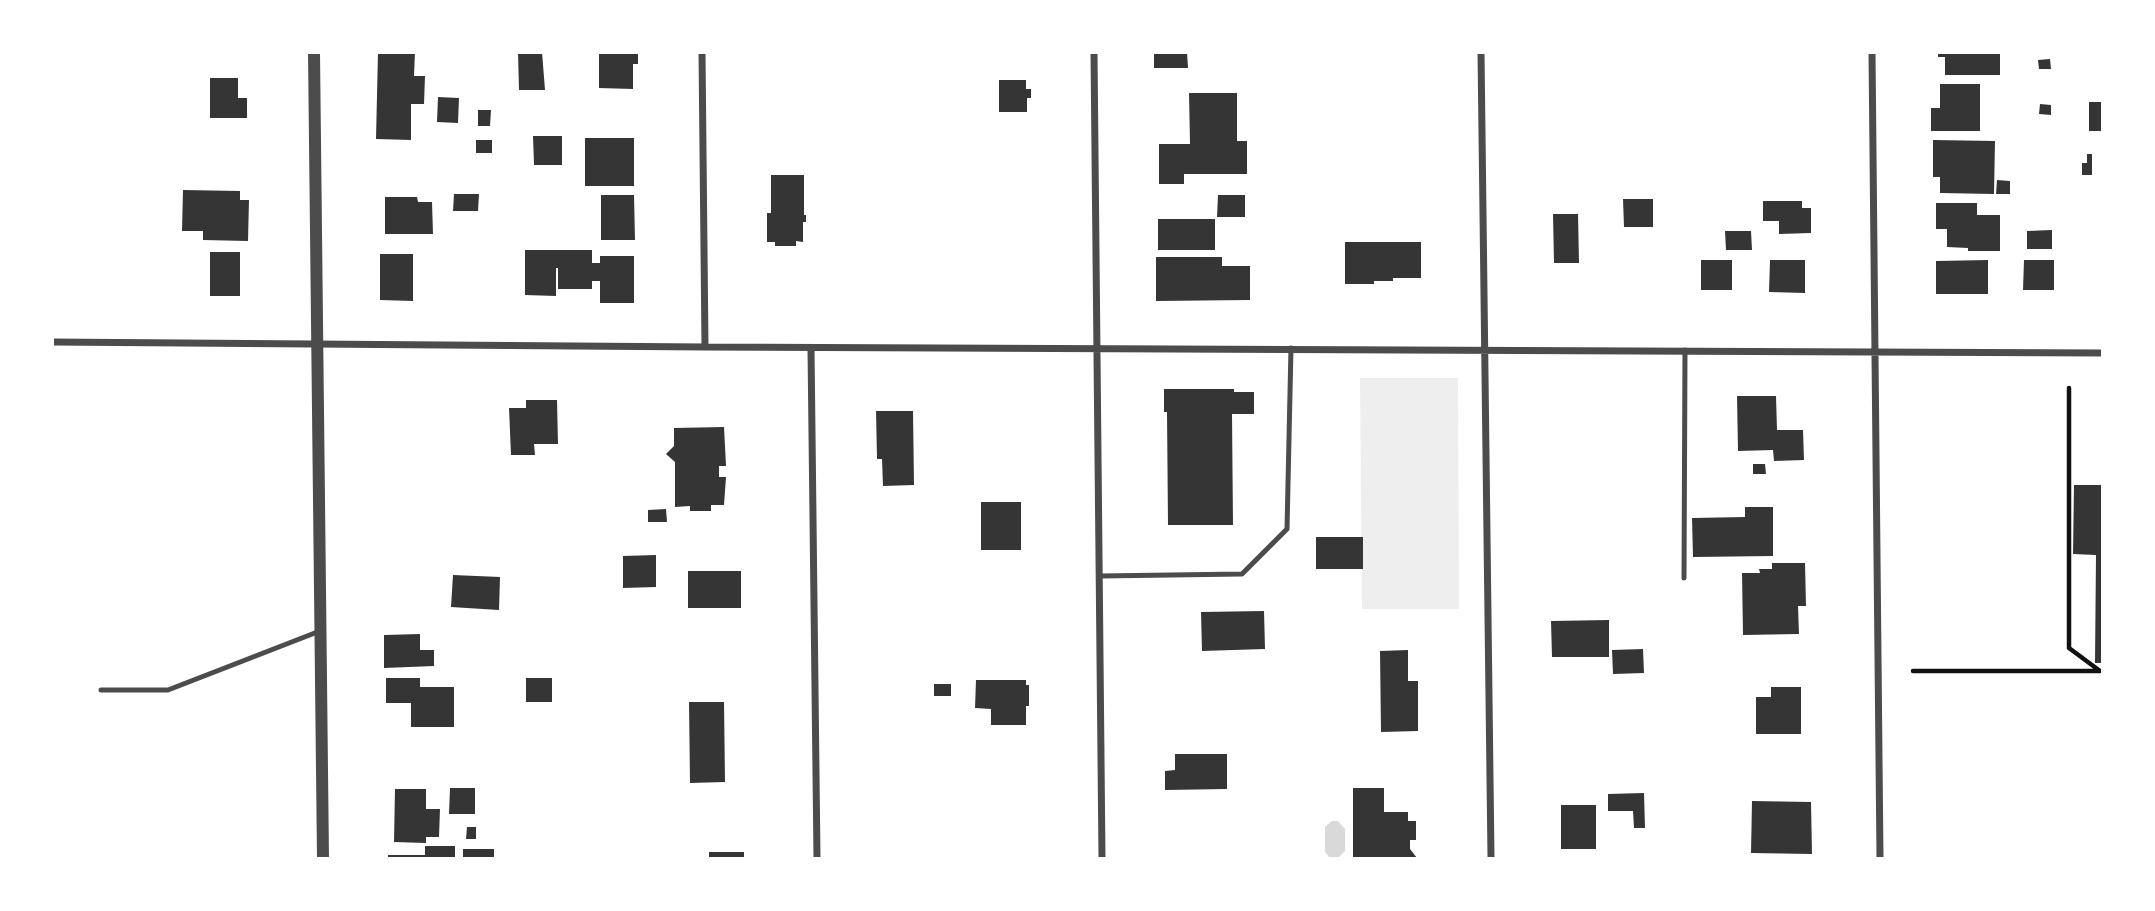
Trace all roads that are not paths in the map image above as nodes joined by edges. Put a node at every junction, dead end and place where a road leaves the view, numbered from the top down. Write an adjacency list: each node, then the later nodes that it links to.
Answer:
1 (314, 52): 7 (street)
2 (702, 52): 8 (street)
3 (1094, 52): 10 (street)
4 (1481, 52): 12 (street)
5 (1872, 52): 14 (street)
6 (52, 342): 7 (street)
7 (317, 344): 8 (street); 18 (street)
8 (705, 347): 9 (street)
9 (811, 348): 10 (street); 21 (street)
10 (1098, 348): 11 (street); 16 (street)
11 (1292, 348): 12 (street); 16 (lane)
12 (1485, 349): 13 (street); 23 (street)
13 (1685, 350): 14 (street); 17 (lane)
14 (1876, 351): 15 (street); 24 (street)
15 (2102, 353)
16 (1100, 576): 22 (street)
17 (1684, 578)
18 (320, 631): 19 (lane); 20 (street)
19 (101, 690)
20 (323, 859)
21 (817, 859)
22 (1102, 859)
23 (1491, 859)
24 (1880, 859)

